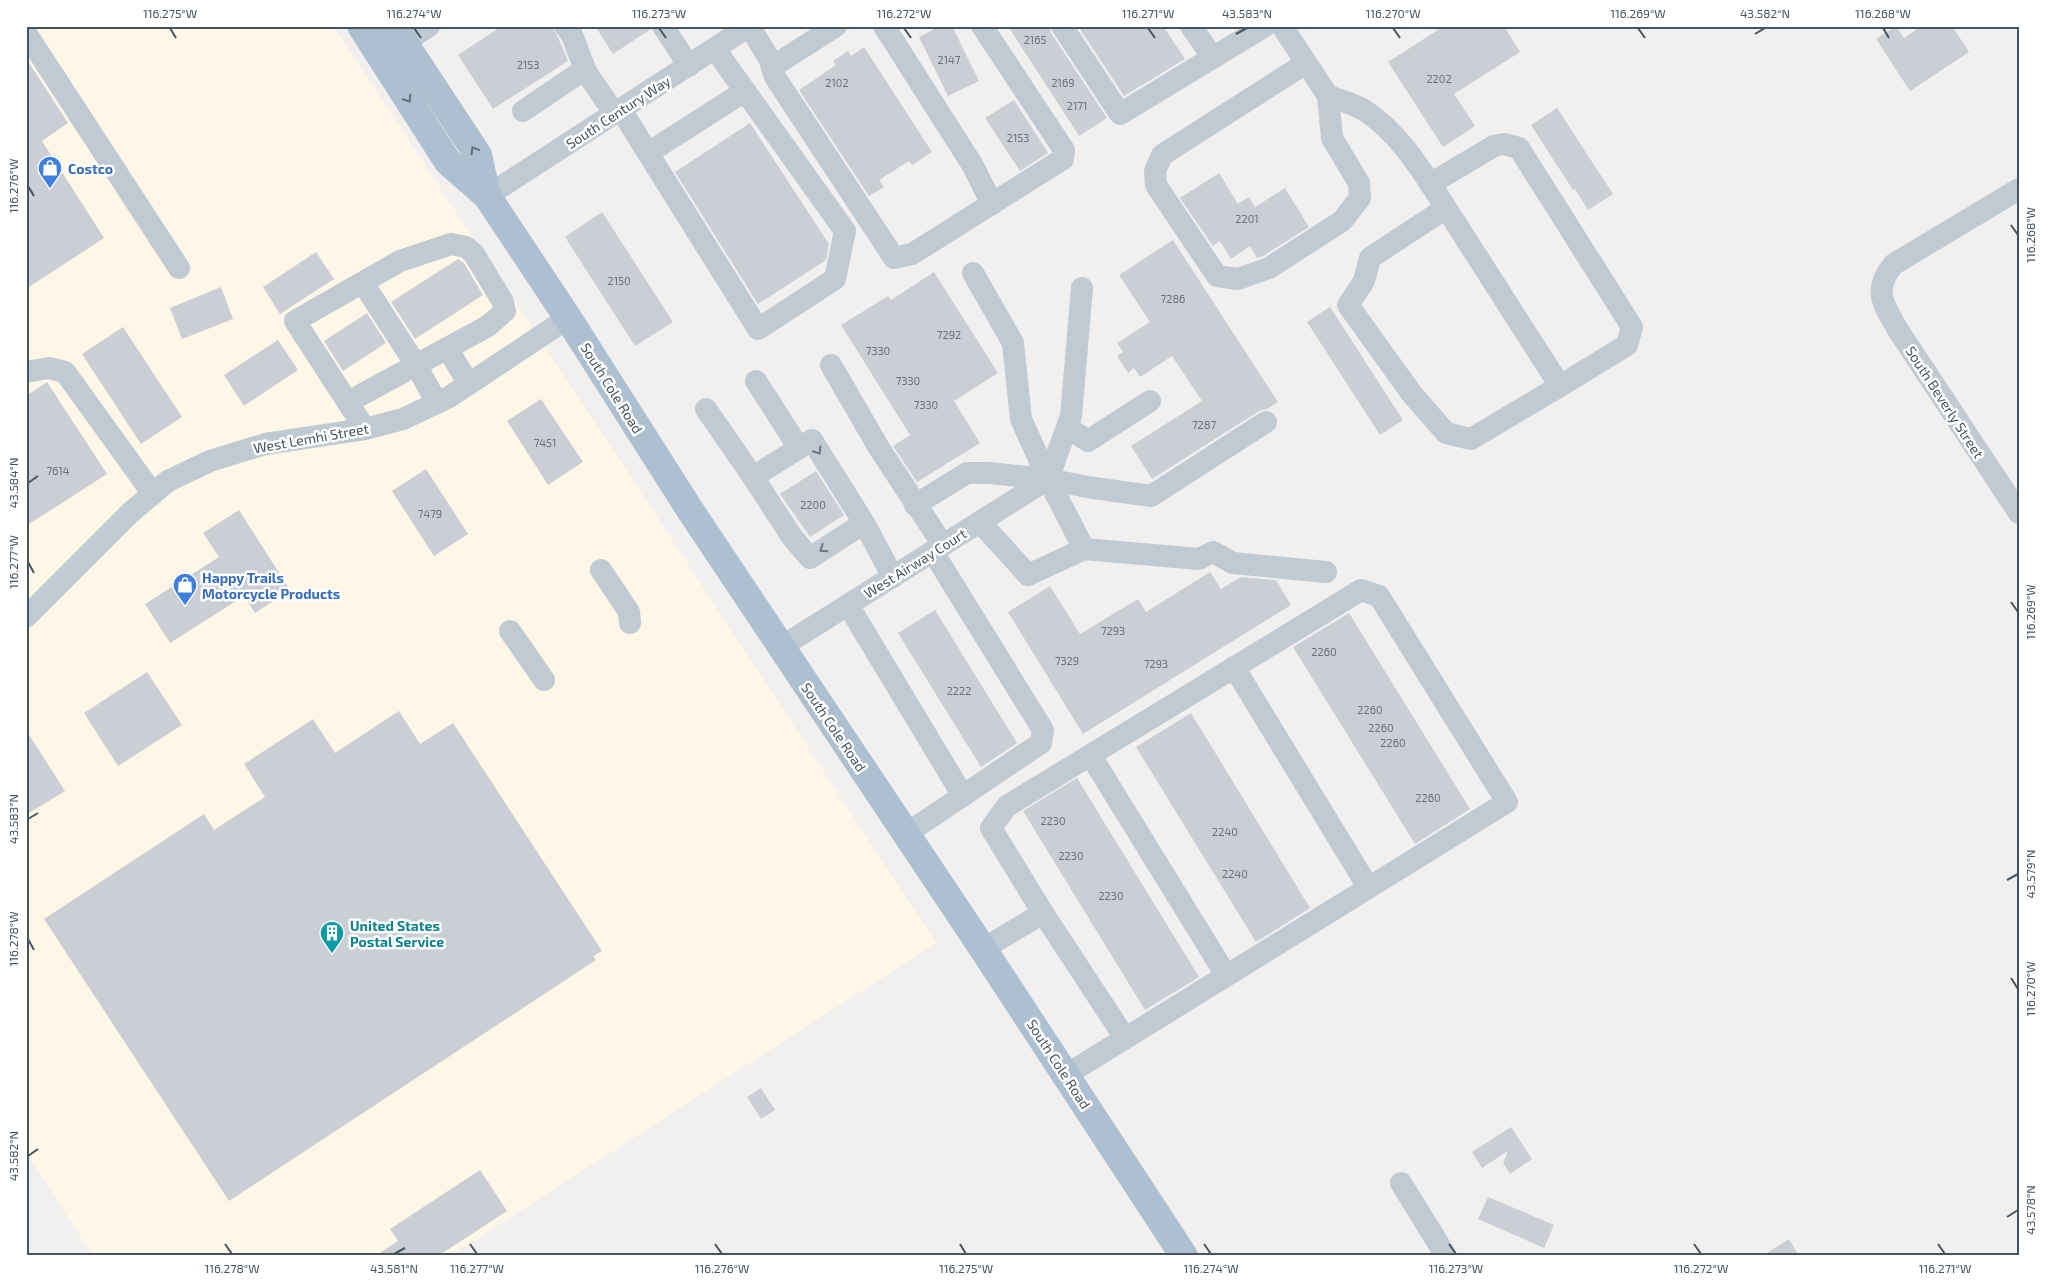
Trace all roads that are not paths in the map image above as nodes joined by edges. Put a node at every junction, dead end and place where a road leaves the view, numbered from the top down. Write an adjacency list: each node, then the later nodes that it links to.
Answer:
1 (361, 26): 16 (main road, South Cole Road)
2 (429, 26): 14 (street)
3 (565, 26): 21 (street)
4 (663, 26): 19 (street)
5 (749, 26): 15 (street, South Century Way); 20 (street)
6 (836, 26): 20 (street)
7 (884, 26): 30 (street)
8 (982, 26): 30 (street)
9 (1062, 26): 17 (street)
10 (1191, 26): 17 (street)
11 (1265, 26): 17 (street)
12 (1293, 30): 18 (street)
13 (26, 33): 32 (street)
14 (399, 34): 16 (street); 29 (main road, South Cole Road, one-way to 14)
15 (715, 49): 19 (street, South Century Way); 22 (street)
16 (382, 58): 29 (main road, South Cole Road, one-way to 29)
17 (1213, 58)
18 (1306, 63): 23 (street); 23 (street)
19 (689, 66): 25 (street, South Century Way)
20 (772, 67): 30 (street)
21 (585, 69): 24 (street); 25 (street)
22 (745, 91): 26 (street); 26 (street)
23 (1328, 96): 27 (street)
24 (523, 111)
25 (618, 112): 26 (street); 29 (street, South Century Way)
26 (648, 153)
27 (1430, 184): 31 (street); 43 (street)
28 (2019, 189): 56 (street, South Beverly Street)
29 (487, 196): 36 (main road, South Cole Road)
30 (992, 204)
31 (1446, 208): 43 (street); 43 (street)
32 (179, 268)
33 (973, 273): 53 (street)
34 (363, 283): 37 (street); 38 (street); 45 (street)
35 (1082, 288): 49 (street)
36 (568, 318): 42 (street, West Lemhi Street); 68 (main road, South Cole Road)
37 (447, 348): 38 (street); 42 (street)
38 (416, 365): 45 (street); 46 (street)
39 (831, 365): 55 (street)
40 (26, 372): 54 (street)
41 (756, 381): 51 (street)
42 (469, 384): 46 (street, West Lemhi Street)
43 (1560, 386)
44 (1150, 400): 49 (street)
45 (348, 402): 50 (street)
46 (437, 403): 50 (street, West Lemhi Street)
47 (706, 409): 52 (street)
48 (1266, 422): 53 (street)
49 (1067, 427): 53 (street)
50 (365, 429): 54 (street, West Lemhi Street)
51 (799, 448): 52 (street); 58 (street, one-way to 58)
52 (752, 478): 58 (street, one-way to 52)
53 (1048, 479): 55 (street); 57 (street, West Airway Court); 60 (street)
54 (153, 494): 65 (street, West Lemhi Street)
55 (915, 505): 59 (street)
56 (2019, 513)
57 (980, 522): 59 (street, West Airway Court); 60 (street)
58 (864, 523): 63 (street)
59 (938, 549): 63 (street, West Airway Court); 72 (street)
60 (1084, 549): 61 (street)
61 (1326, 572)
62 (595, 574): 66 (street)
63 (893, 577): 64 (street, West Airway Court)
64 (848, 605): 68 (street, West Airway Court); 72 (street)
65 (28, 610)
66 (626, 626)
67 (516, 627): 70 (street)
68 (781, 647): 73 (main road, South Cole Road)
69 (1234, 667): 71 (street); 74 (street); 74 (street)
70 (550, 676)
71 (1091, 756): 75 (street); 77 (street)
72 (963, 796): 73 (street)
73 (906, 834): 76 (main road, South Cole Road)
74 (1368, 887): 77 (street)
75 (1043, 913): 76 (street); 78 (street)
76 (983, 949): 79 (main road, South Cole Road)
77 (1226, 975): 78 (street)
78 (1125, 1038): 79 (street)
79 (1066, 1075): 81 (main road, South Cole Road)
80 (1401, 1183): 82 (street)
81 (1184, 1256)
82 (1446, 1256)

